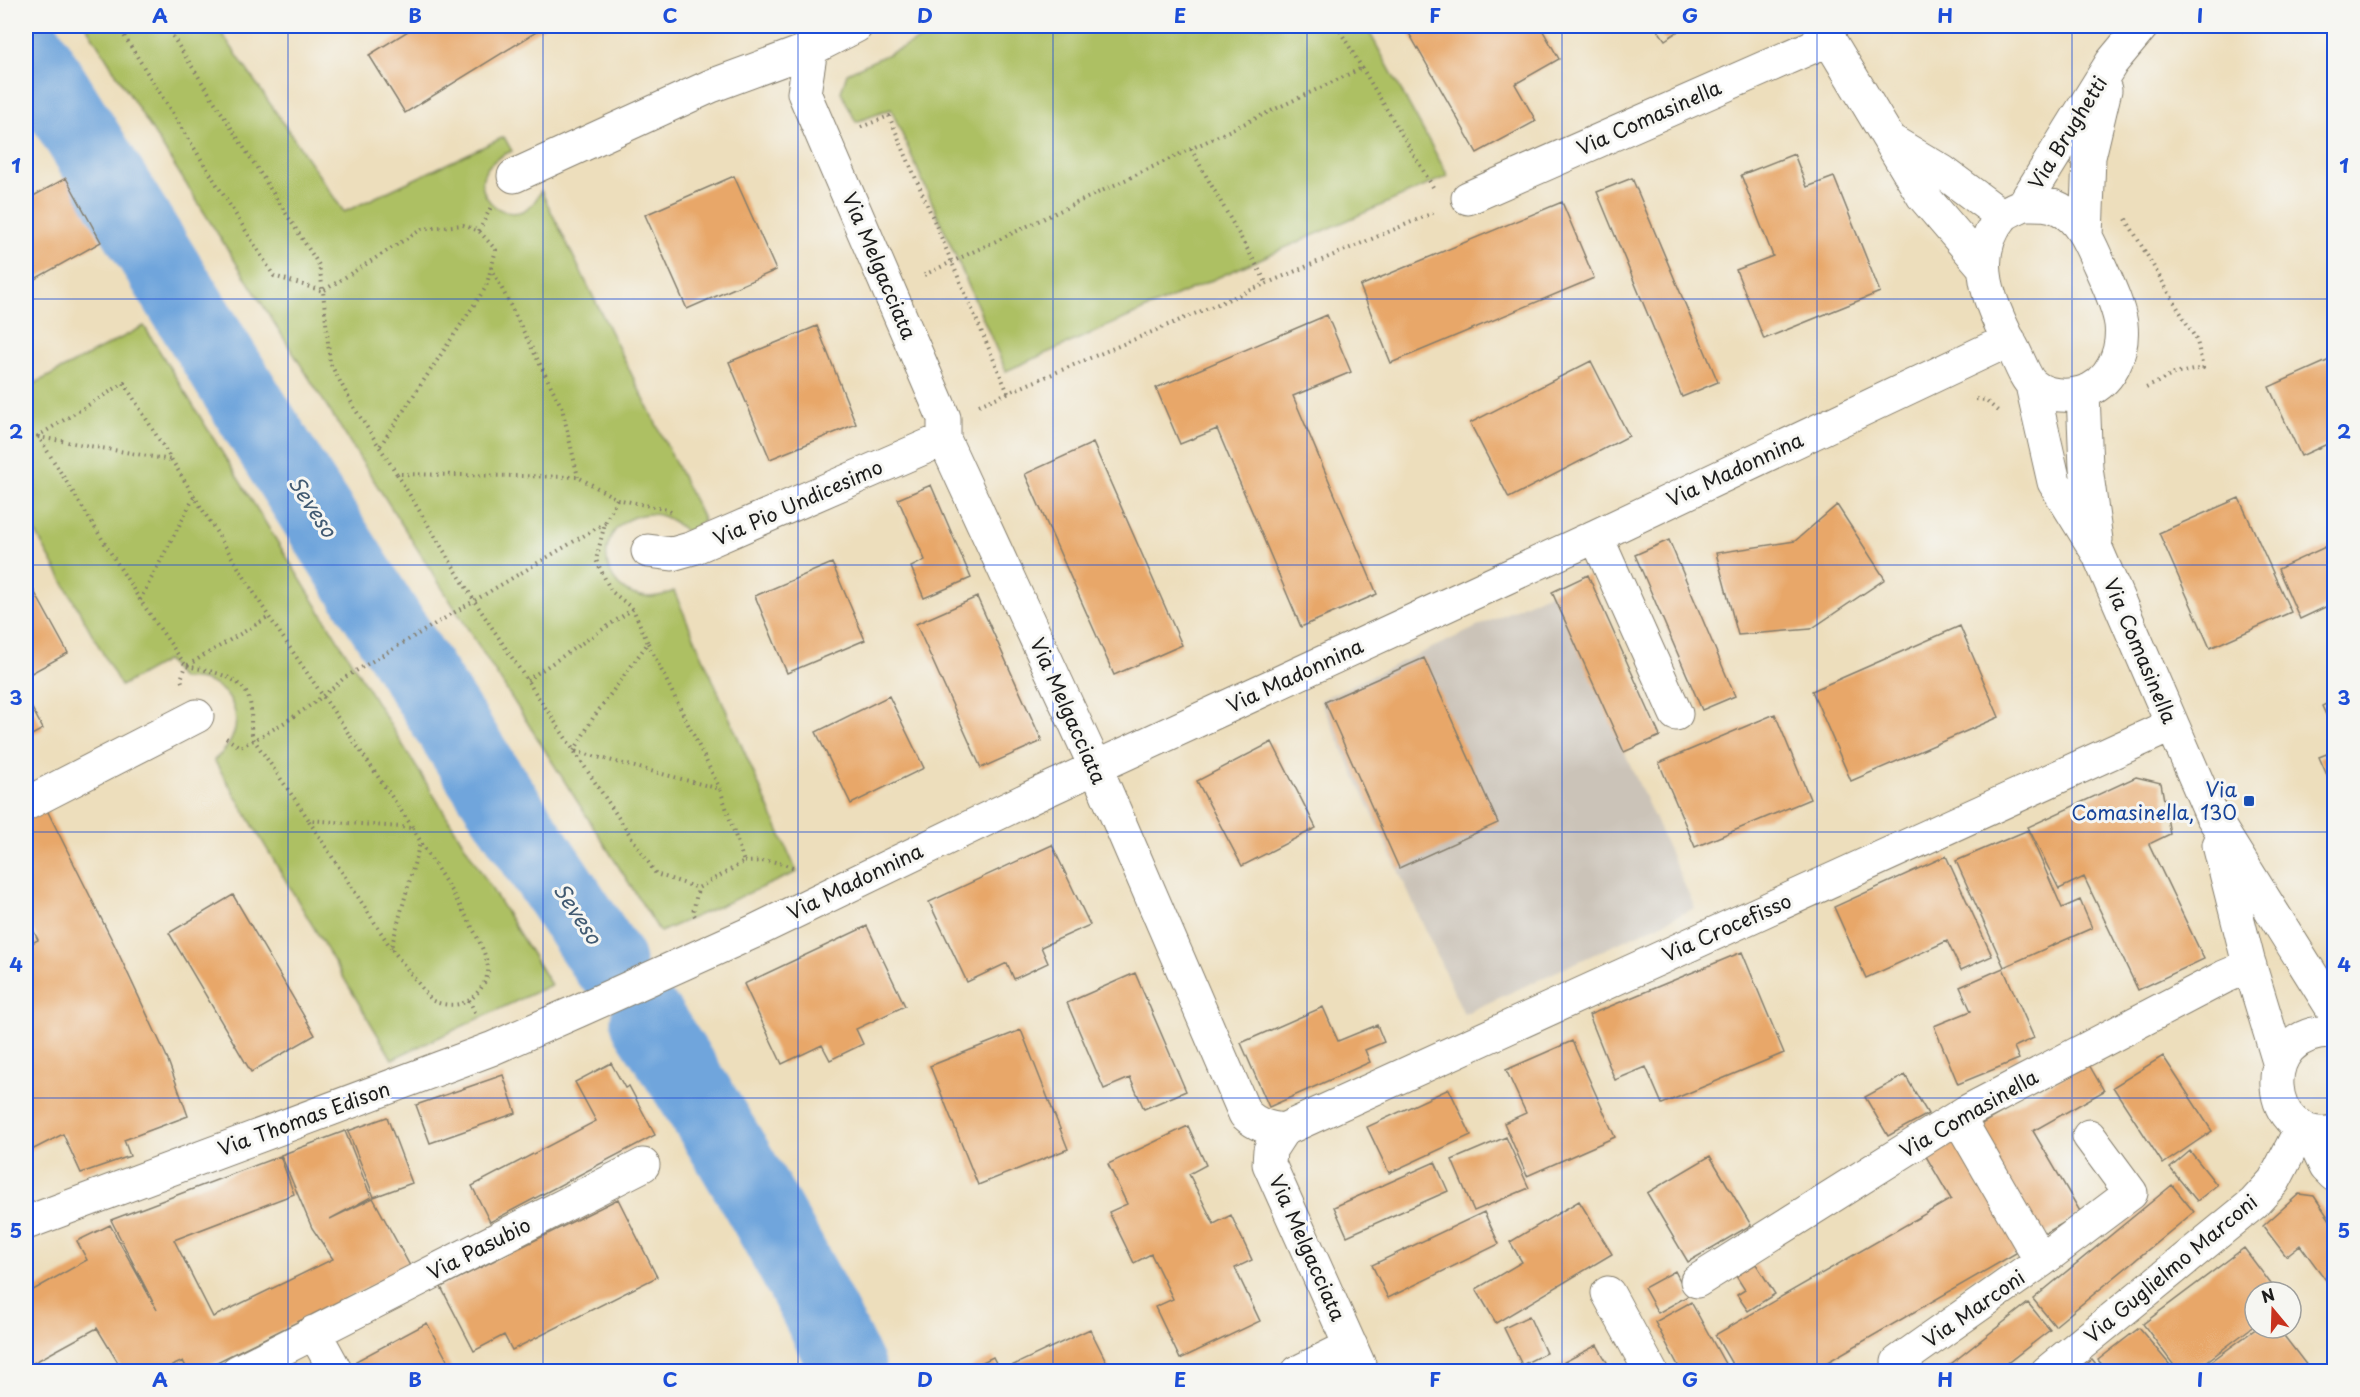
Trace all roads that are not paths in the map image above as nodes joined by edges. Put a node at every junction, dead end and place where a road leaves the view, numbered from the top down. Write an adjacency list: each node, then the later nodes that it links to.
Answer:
1 (856, 26): 4 (street)
2 (2142, 26): 5 (street, Via Brughetti)
3 (1825, 32): 6 (street, Via Comasinella); 8 (street, Via Comasinella)
4 (811, 49): 7 (street); 15 (street, Via Melgacciata)
5 (2112, 62): 9 (street, Via Brughetti); 10 (street, Via Brughetti)
6 (1891, 141): 9 (street, Via Comasinella); 11 (street, Via Comasinella)
7 (514, 176)
8 (1457, 203)
9 (2013, 210): 10 (street); 11 (street)
10 (2086, 236): 14 (street)
11 (1982, 265): 12 (street)
12 (2009, 340): 13 (street); 16 (street, Via Madonnina)
13 (2032, 385): 14 (street); 18 (street, Via Comasinella)
14 (2084, 393): 18 (street, Via Comasinella)
15 (944, 428): 17 (street, Via Pio Undicesimo); 22 (street, Via Melgacciata)
16 (1596, 536): 19 (street); 22 (street, Via Madonnina)
17 (648, 552)
18 (2098, 554): 21 (street, Via Comasinella)
19 (1676, 714)
20 (197, 716): 23 (street)
21 (2172, 725): 24 (street, Via Comasinella); 32 (street, Via Crocefisso)
22 (1096, 768): 26 (street, Via Madonnina); 32 (street, Via Melgacciata)
23 (26, 804)
24 (2211, 814): 25 (street, Via Comasinella); 27 (street, Via Comasinella)
25 (2250, 966): 29 (street, Via Comasinella); 30 (street, Via Comasinella)
26 (580, 1010): 36 (street, Via Thomas Edison)
27 (2334, 1011)
28 (2334, 1032): 29 (street)
29 (2279, 1062): 31 (street)
30 (1958, 1117): 37 (street, Via Marconi); 38 (street, Via Comasinella)
31 (2315, 1130): 35 (street); 47 (street, Via Guglielmo Marconi)
32 (1283, 1131): 41 (street, Via Melgacciata)
33 (2089, 1136): 37 (street)
34 (644, 1165): 40 (street, Via Pasubio)
35 (2334, 1175)
36 (26, 1223)
37 (2041, 1261): 42 (street, Via Marconi)
38 (1697, 1281)
39 (1608, 1293): 46 (street)
40 (315, 1332): 43 (street, Via Pasubio); 44 (street)
41 (1356, 1359): 45 (street, Via Melgacciata)
42 (1896, 1368)
43 (237, 1371)
44 (336, 1371)
45 (1298, 1371)
46 (1652, 1371)
47 (2047, 1371)

